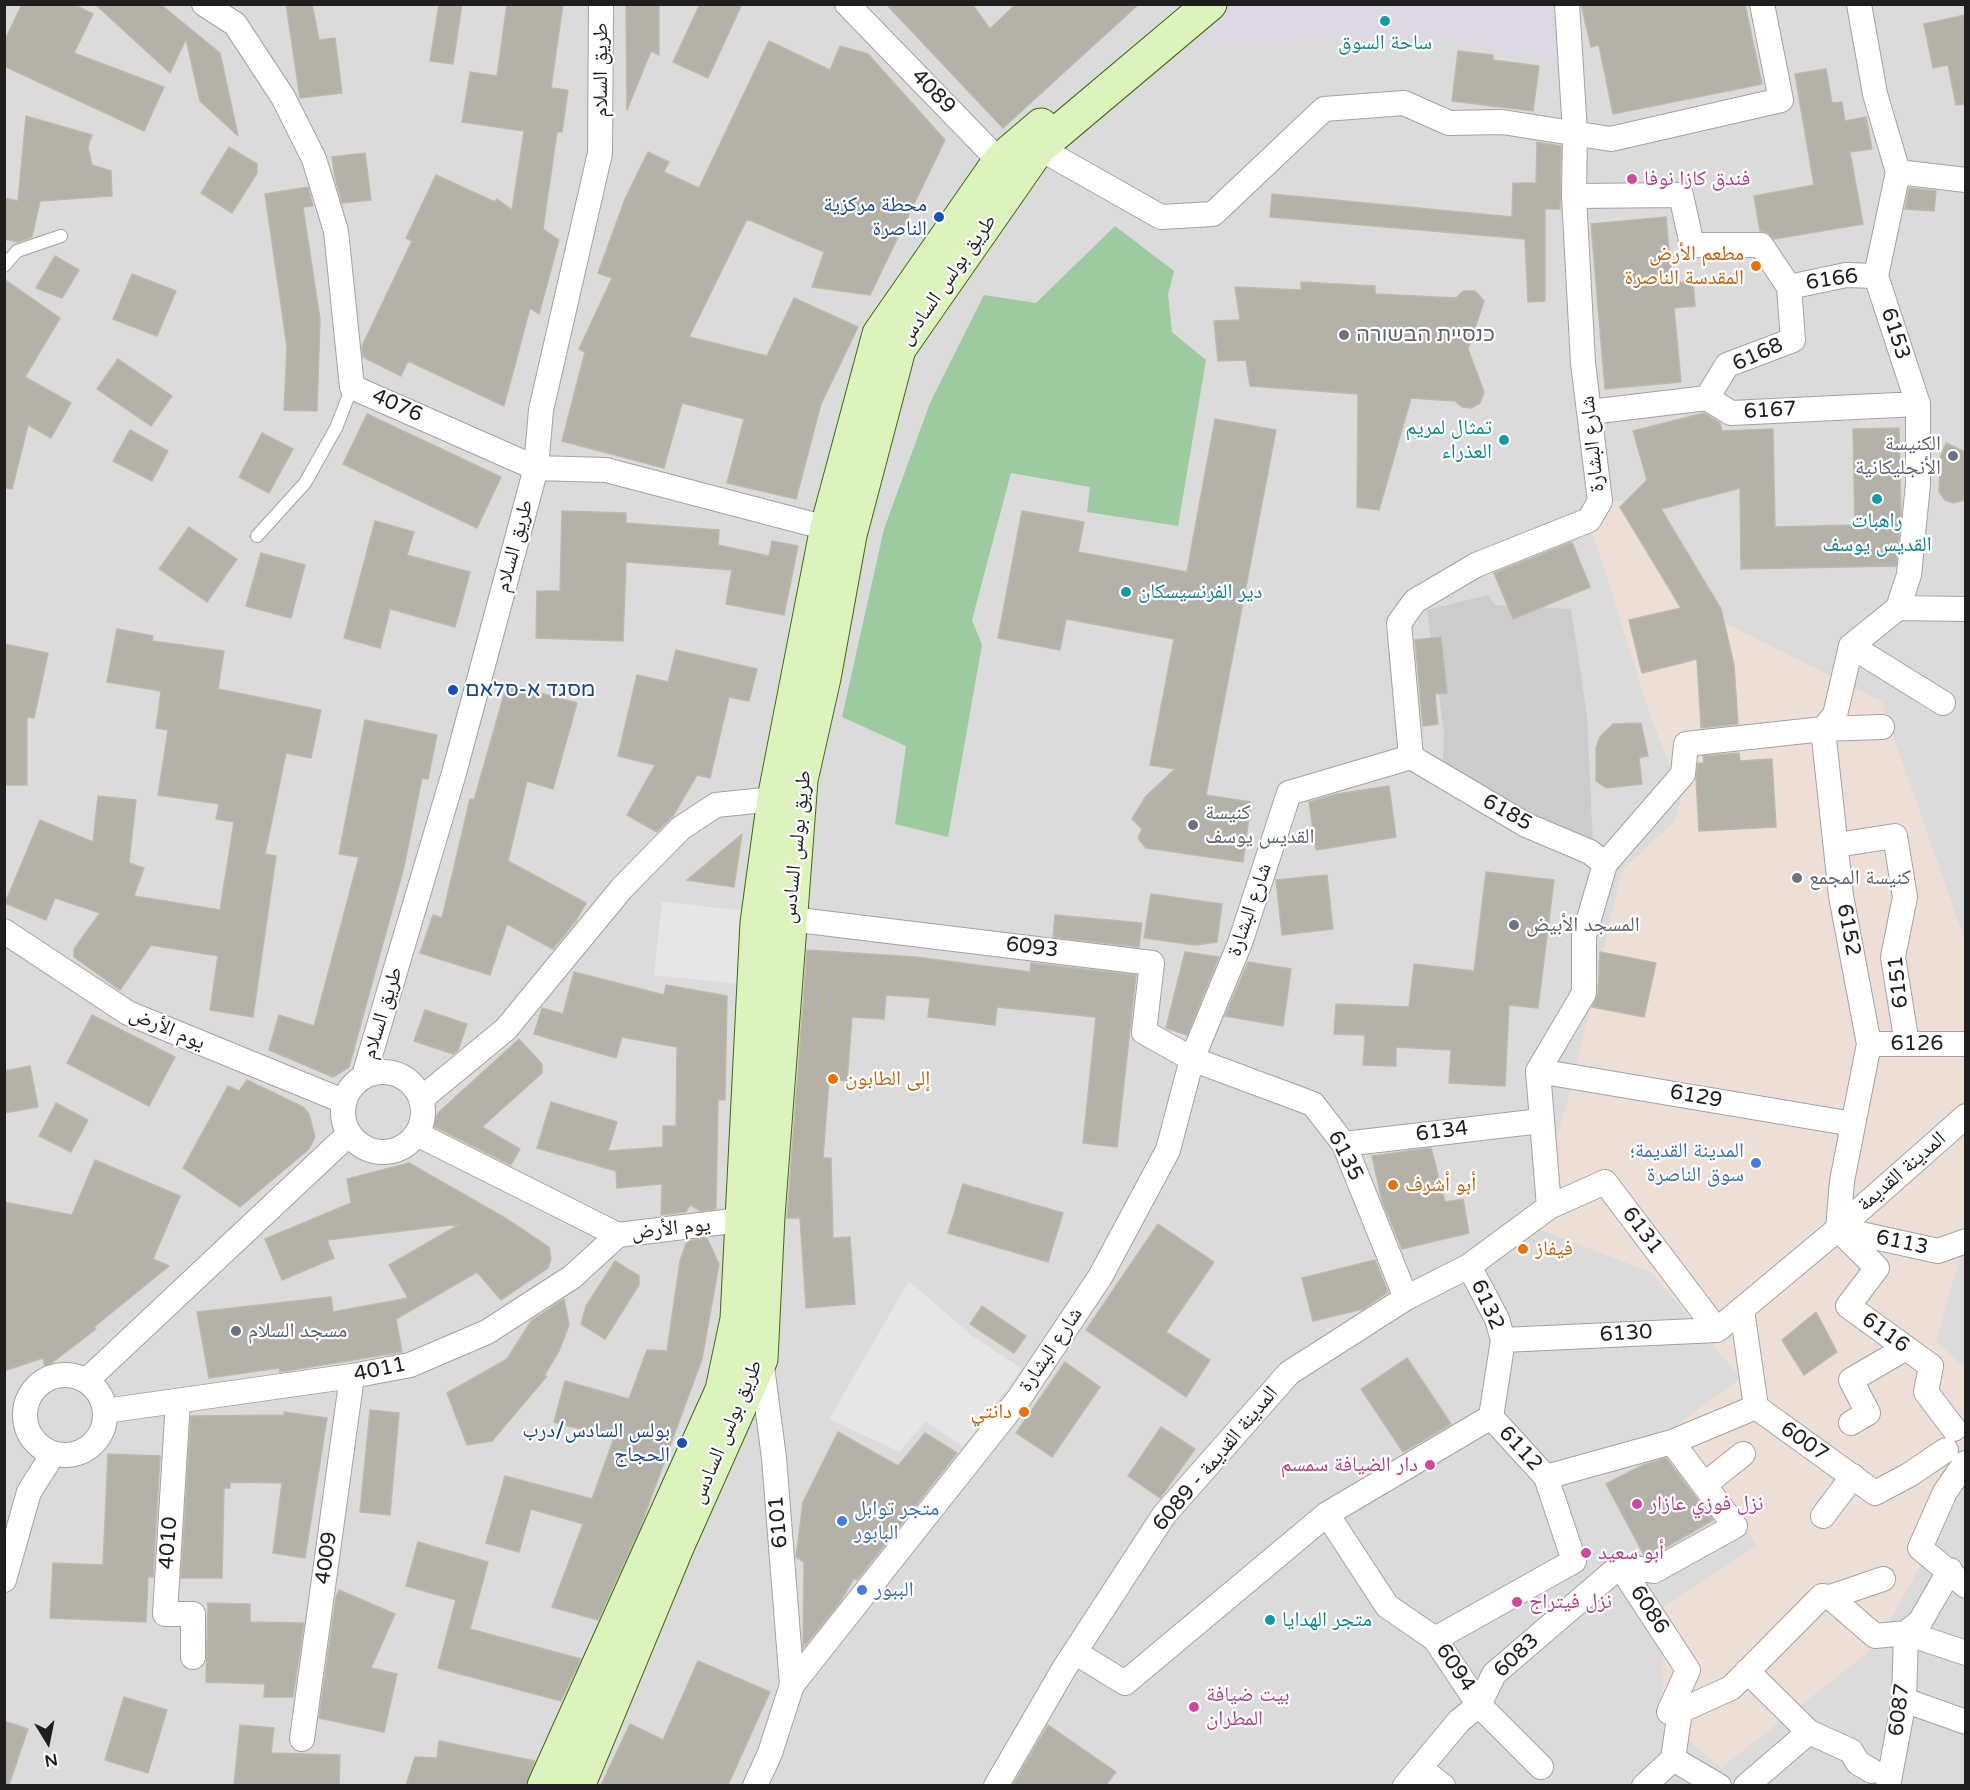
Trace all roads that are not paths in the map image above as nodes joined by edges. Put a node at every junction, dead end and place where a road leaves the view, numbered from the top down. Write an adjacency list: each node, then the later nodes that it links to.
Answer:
1 (204, 4): 19 (street, 4076)
2 (601, 4): 23 (street, طريق السلام)
3 (847, 4): 11 (street, 4089)
4 (1177, 4): 11 (street, طريق بولس السادس)
5 (1210, 4): 10 (street, طريق بولس السادس)
6 (1567, 4): 9 (street, شارع البشارة)
7 (1762, 4): 9 (street)
8 (1859, 4): 12 (street, 6153)
9 (1575, 132): 10 (street); 14 (street, شارع البشارة)
10 (1039, 148): 11 (street, طريق بولس السادس)
11 (1009, 171): 24 (street, طريق بولس السادس)
12 (1898, 171): 13 (street); 17 (street, 6153)
13 (1965, 180)
14 (1574, 196): 18 (street, 6168); 22 (street, شارع البشارة)
15 (61, 236): 16 (lane)
16 (4, 266)
17 (1876, 276): 18 (street, 6166); 21 (street, 6153)
18 (1789, 287): 20 (street, 6168)
19 (352, 387): 23 (street, 4076); 25 (lane)
20 (1707, 398): 21 (street, 6167); 22 (street)
21 (1918, 404): 26 (street, 6153)
22 (1590, 412): 32 (street, شارع البشارة)
23 (536, 468): 24 (street, 4076); 44 (street, طريق السلام)
24 (838, 531): 33 (street, طريق بولس السادس); 34 (street, طريق بولس السادس)
25 (257, 536)
26 (1898, 608): 27 (street); 28 (street)
27 (1965, 609)
28 (1851, 646): 29 (street); 31 (street)
29 (1943, 703)
30 (1882, 727): 31 (street)
31 (1823, 729): 35 (street, 6152); 36 (street)
32 (1412, 757): 36 (street, 6185); 42 (street, شارع البشارة)
33 (801, 780): 34 (street); 37 (street, طريق بولس السادس)
34 (774, 799): 45 (street); 54 (street, طريق بولس السادس)
35 (1836, 845): 39 (street, 6152); 40 (street, 6151)
36 (1605, 864): 43 (street)
37 (790, 919): 42 (street, 6093); 54 (street, طريق بولس السادس)
38 (4, 931): 46 (street, يوم الأرض)
39 (1869, 1044): 40 (street, 6126); 49 (street, 6152)
40 (1907, 1044): 41 (street, 6126)
41 (1965, 1044)
42 (1192, 1059): 52 (street, 6135); 95 (street, شارع البشارة)
43 (1539, 1071): 48 (street); 49 (street, 6129)
44 (364, 1076): 45 (street); 46 (street)
45 (421, 1099): 51 (street)
46 (343, 1101): 50 (street)
47 (1965, 1116): 55 (street, المدينة القديمة)
48 (1541, 1121): 52 (street, 6134); 53 (street)
49 (1853, 1124): 55 (street, 6152)
50 (349, 1134): 51 (street); 66 (street)
51 (417, 1134): 56 (street, يوم الأرض)
52 (1344, 1144): 59 (street, 6135)
53 (1549, 1207): 58 (street, المدينة القديمة - 6089); 61 (street, 6131)
54 (754, 1219): 56 (street, يوم الأرض); 64 (street, طريق بولس السادس); 106 (street, طريق بولس السادس)
55 (1838, 1229): 57 (street, 6113); 60 (street); 63 (street, 6116)
56 (618, 1235): 65 (street, 4011)
57 (1965, 1241)
58 (1469, 1266): 59 (street, المدينة القديمة - 6089); 62 (street, 6132)
59 (1406, 1298): 91 (street, المدينة القديمة - 6089)
60 (1742, 1310): 61 (street); 68 (street)
61 (1717, 1330): 62 (street, 6130)
62 (1503, 1340): 71 (street, 6132)
63 (1906, 1348): 72 (street); 74 (street, 6116)
64 (761, 1359): 95 (street, 6101); 107 (street, طريق بولس السادس)
65 (352, 1376): 67 (street, 4011); 101 (street, 4009)
66 (86, 1382): 69 (street); 70 (street)
67 (178, 1401): 70 (street, 4011); 93 (street, 4010)
68 (1756, 1407): 73 (street, 6112); 78 (street, 6007)
69 (14, 1411): 75 (street)
70 (105, 1412): 75 (street)
71 (1491, 1417): 79 (street, 6112); 82 (street, 6112)
72 (1851, 1423)
73 (1672, 1442): 79 (street, 6112); 80 (street, 6086)
74 (1959, 1444): 77 (street, 6007); 81 (street)
75 (53, 1454): 87 (street)
76 (1743, 1454): 80 (street)
77 (1909, 1475): 78 (street, 6007); 81 (street)
78 (1852, 1476): 83 (street)
79 (1546, 1477): 90 (street)
80 (1704, 1485): 84 (street, 6086)
81 (1945, 1492): 85 (street)
82 (1327, 1514): 90 (street, 6094); 91 (street, 6112)
83 (1823, 1516)
84 (1620, 1566): 97 (street, 6083); 98 (street, 6086)
85 (1958, 1578): 89 (street)
86 (1883, 1579): 88 (street)
87 (4, 1580)
88 (1830, 1596): 89 (street); 94 (street)
89 (1906, 1633): 92 (street); 96 (street, 6087)
90 (1435, 1638): 97 (street, 6094)
91 (1076, 1653): 109 (street, المدينة القديمة - 6089)
92 (1965, 1653)
93 (193, 1657)
94 (1747, 1671): 98 (street); 100 (street)
95 (792, 1685): 108 (street, شارع البشارة)
96 (1904, 1700): 99 (street); 105 (street, 6087)
97 (1479, 1705): 103 (street, 6094); 104 (street, 6083)
98 (1680, 1712): 102 (street, 6086)
99 (1965, 1722)
100 (1809, 1732): 105 (street); 113 (street)
101 (303, 1739)
102 (1672, 1759): 111 (street); 112 (street)
103 (1541, 1767)
104 (1413, 1777): 110 (street)
105 (1880, 1778)
106 (544, 1785)
107 (578, 1785)
108 (755, 1785)
109 (996, 1785)
110 (1443, 1785)
111 (1644, 1785)
112 (1719, 1785)
113 (1746, 1785)

